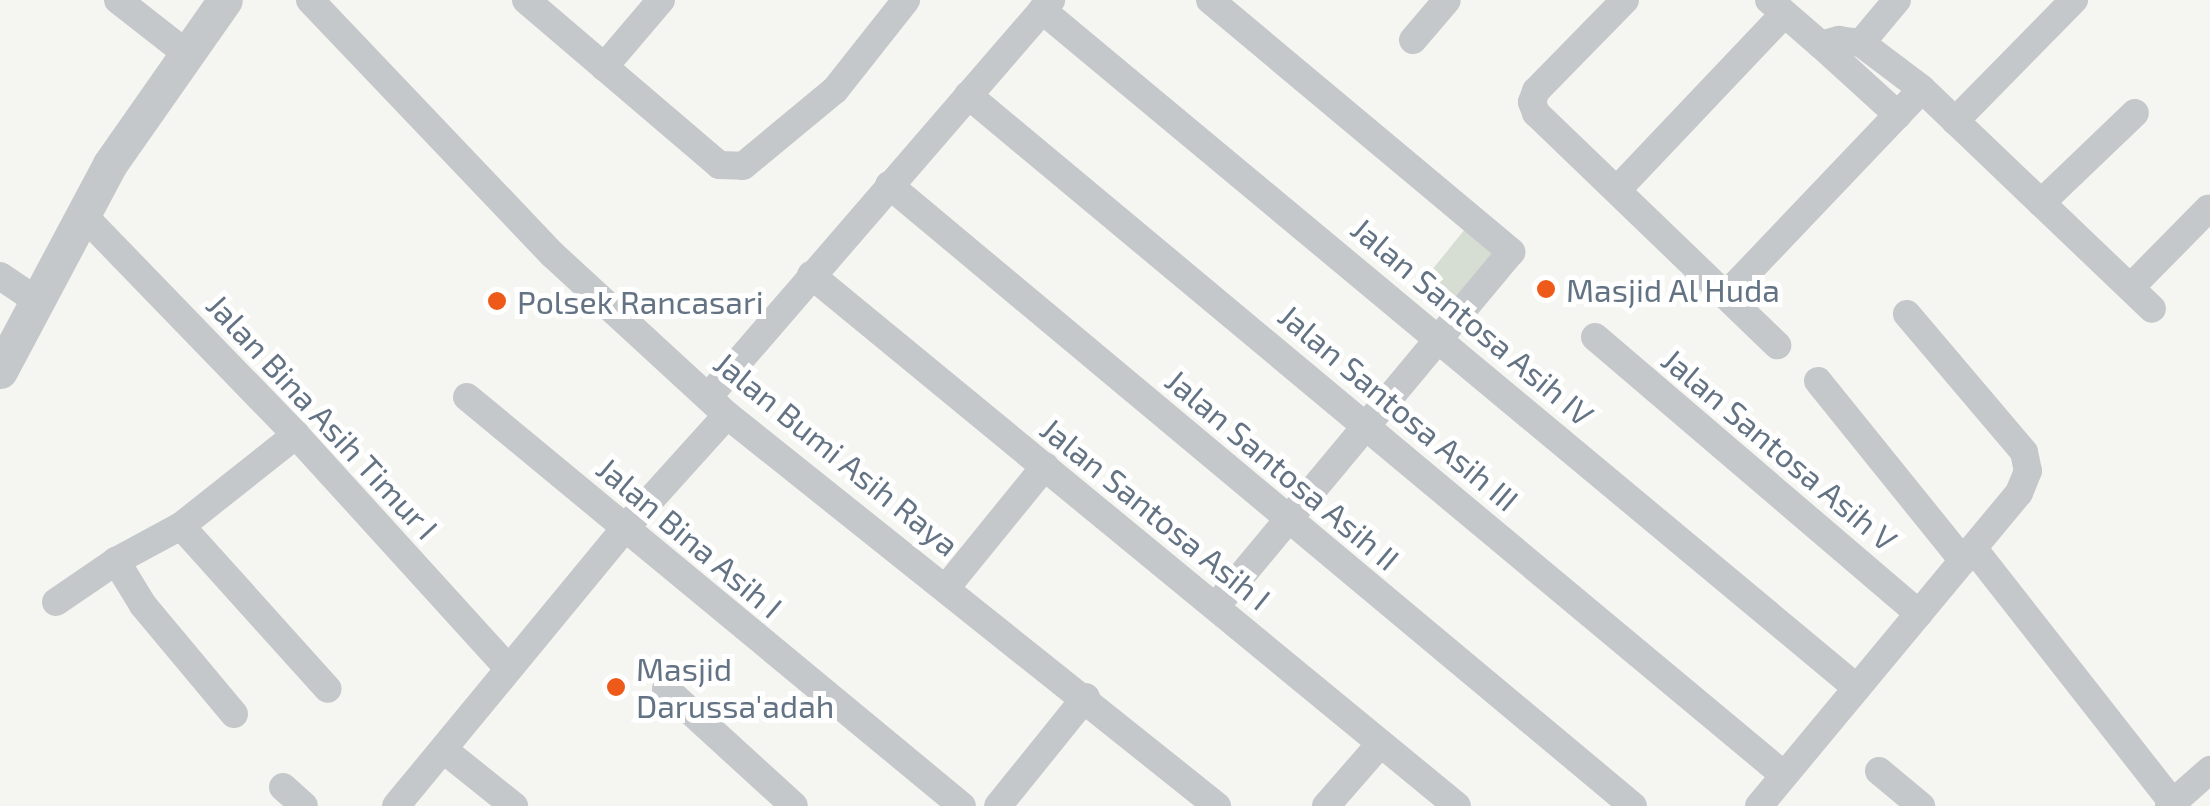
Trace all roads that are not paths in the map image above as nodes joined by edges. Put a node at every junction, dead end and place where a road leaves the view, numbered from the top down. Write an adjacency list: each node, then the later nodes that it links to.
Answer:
1 (118, 0): 17 (street)
2 (225, 0): 17 (street)
3 (310, 0): 42 (street, Jalan Bumi Asih Raya)
4 (526, 0): 18 (street)
5 (660, 0): 18 (street)
6 (906, 0): 18 (street)
7 (1210, 0): 36 (street)
8 (1446, 0): 14 (street)
9 (1624, 0): 25 (street)
10 (1897, 0): 15 (street)
11 (2074, 0): 23 (street)
12 (1046, 5): 20 (street); 36 (street, Jalan Santosa Asih IV)
13 (1776, 7): 16 (street); 25 (street)
14 (1412, 40)
15 (1860, 43): 16 (street); 19 (street)
16 (1821, 45): 22 (street)
17 (187, 54): 28 (street)
18 (604, 66)
19 (1922, 89): 22 (street); 23 (street)
20 (968, 95): 24 (street); 43 (street, Jalan Santosa Asih III)
21 (2135, 113): 26 (street)
22 (1898, 115): 32 (street)
23 (1955, 120): 26 (street)
24 (889, 185): 30 (street); 46 (street, Jalan Santosa Asih II)
25 (1617, 190): 32 (street)
26 (2042, 203): 31 (street)
27 (2208, 210): 31 (street)
28 (82, 215): 33 (street); 44 (street, Jalan Bina Asih Timur I)
29 (0, 276): 33 (street)
30 (810, 276): 42 (street); 45 (street, Jalan Santosa Asih I)
31 (2131, 287): 34 (street)
32 (1726, 295): 38 (street)
33 (39, 302): 39 (street)
34 (2152, 309)
35 (1907, 314): 49 (street)
36 (1440, 338): 43 (street); 56 (street, Jalan Santosa Asih IV)
37 (1595, 338): 54 (street, Jalan Santosa Asih V)
38 (1777, 345)
39 (0, 371)
40 (1818, 381): 49 (street)
41 (467, 397): 48 (street, Jalan Bina Asih I)
42 (717, 406): 48 (street); 51 (street, Jalan Bumi Asih Raya)
43 (1366, 424): 46 (street); 65 (street, Jalan Santosa Asih III)
44 (296, 435): 47 (street); 55 (street, Jalan Bina Asih Timur I)
45 (1045, 466): 51 (street); 53 (street, Jalan Santosa Asih I)
46 (1287, 518): 53 (street); 75 (street, Jalan Santosa Asih II)
47 (181, 526): 50 (street); 58 (street)
48 (625, 528): 55 (street); 70 (street, Jalan Bina Asih I)
49 (1968, 555): 54 (street); 66 (street)
50 (116, 561): 52 (street); 60 (street)
51 (946, 588): 59 (street, Jalan Bumi Asih Raya)
52 (56, 602)
53 (1216, 606): 61 (street, Jalan Santosa Asih I)
54 (1920, 614): 56 (street)
55 (509, 669): 62 (street)
56 (1857, 688): 65 (street)
57 (666, 689): 69 (street)
58 (328, 690)
59 (1086, 698): 71 (street); 72 (street, Jalan Bumi Asih Raya)
60 (234, 714)
61 (1380, 744): 73 (street); 74 (street, Jalan Santosa Asih I)
62 (444, 750): 67 (street); 68 (street)
63 (2210, 770): 66 (street)
64 (1878, 771): 77 (street)
65 (1784, 775): 76 (street)
66 (2170, 804)
67 (396, 806)
68 (514, 806)
69 (794, 806)
70 (962, 806)
71 (998, 806)
72 (1217, 806)
73 (1326, 806)
74 (1456, 806)
75 (1632, 806)
76 (1759, 806)
77 (1921, 806)

